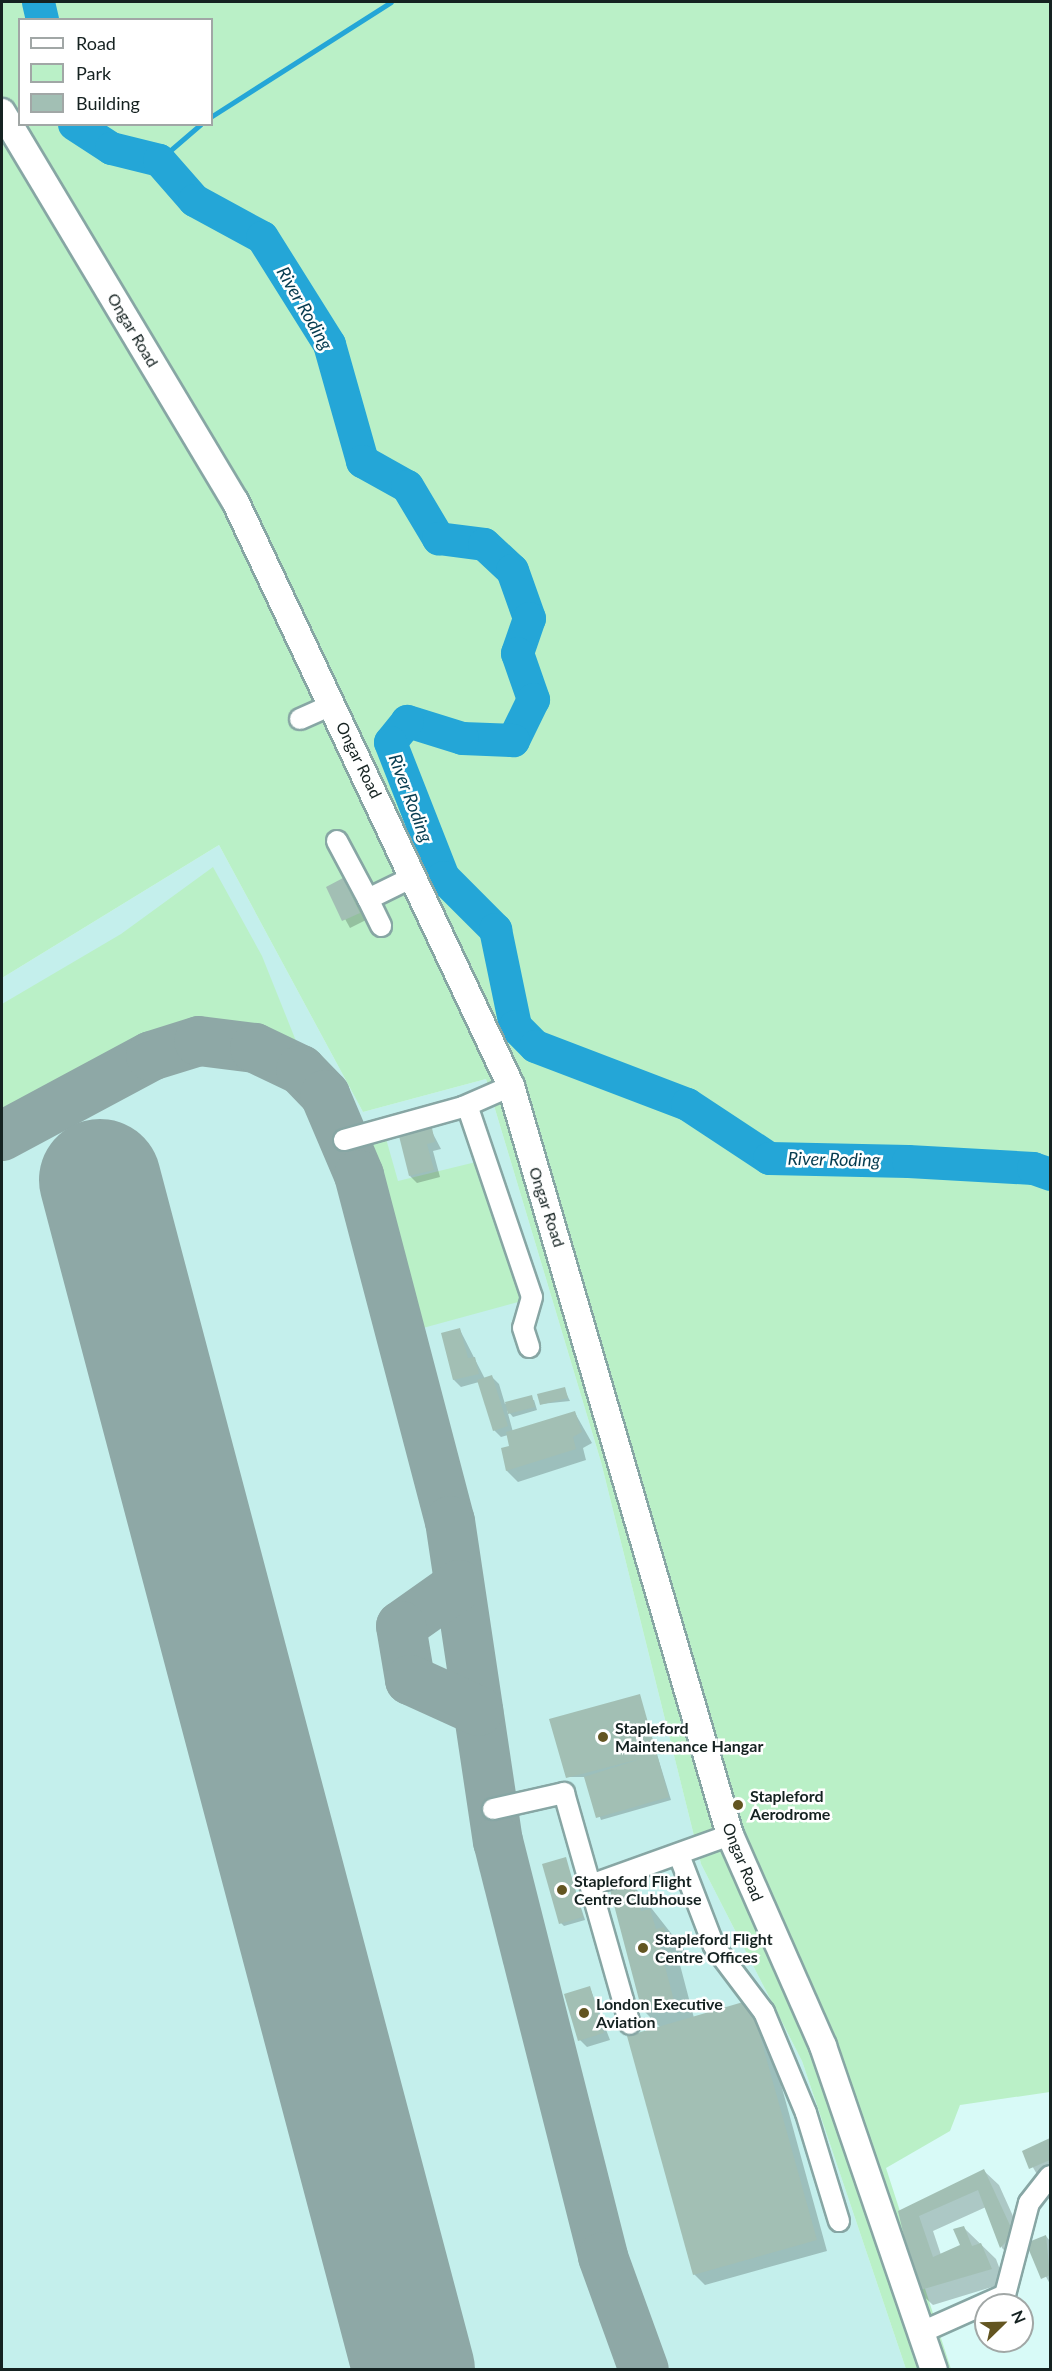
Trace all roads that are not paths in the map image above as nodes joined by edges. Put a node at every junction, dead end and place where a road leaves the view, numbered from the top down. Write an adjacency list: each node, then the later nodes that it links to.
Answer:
1 (2, 112): 2 (main road, Ongar Road)
2 (333, 704): 3 (lane); 5 (main road, Ongar Road)
3 (300, 719)
4 (337, 841): 6 (lane)
5 (415, 876): 6 (lane); 8 (main road, Ongar Road)
6 (368, 899): 7 (lane)
7 (381, 926)
8 (511, 1086): 9 (lane); 13 (main road, Ongar Road)
9 (463, 1107): 10 (lane); 11 (lane)
10 (344, 1140)
11 (529, 1347)
12 (493, 1809): 15 (lane)
13 (730, 1835): 14 (lane); 19 (main road, Ongar Road)
14 (679, 1855): 15 (lane); 18 (lane)
15 (591, 1885): 16 (lane)
16 (630, 2024)
17 (1050, 2176): 19 (lane)
18 (839, 2221)
19 (922, 2332): 20 (main road, Ongar Road)
20 (934, 2370)

